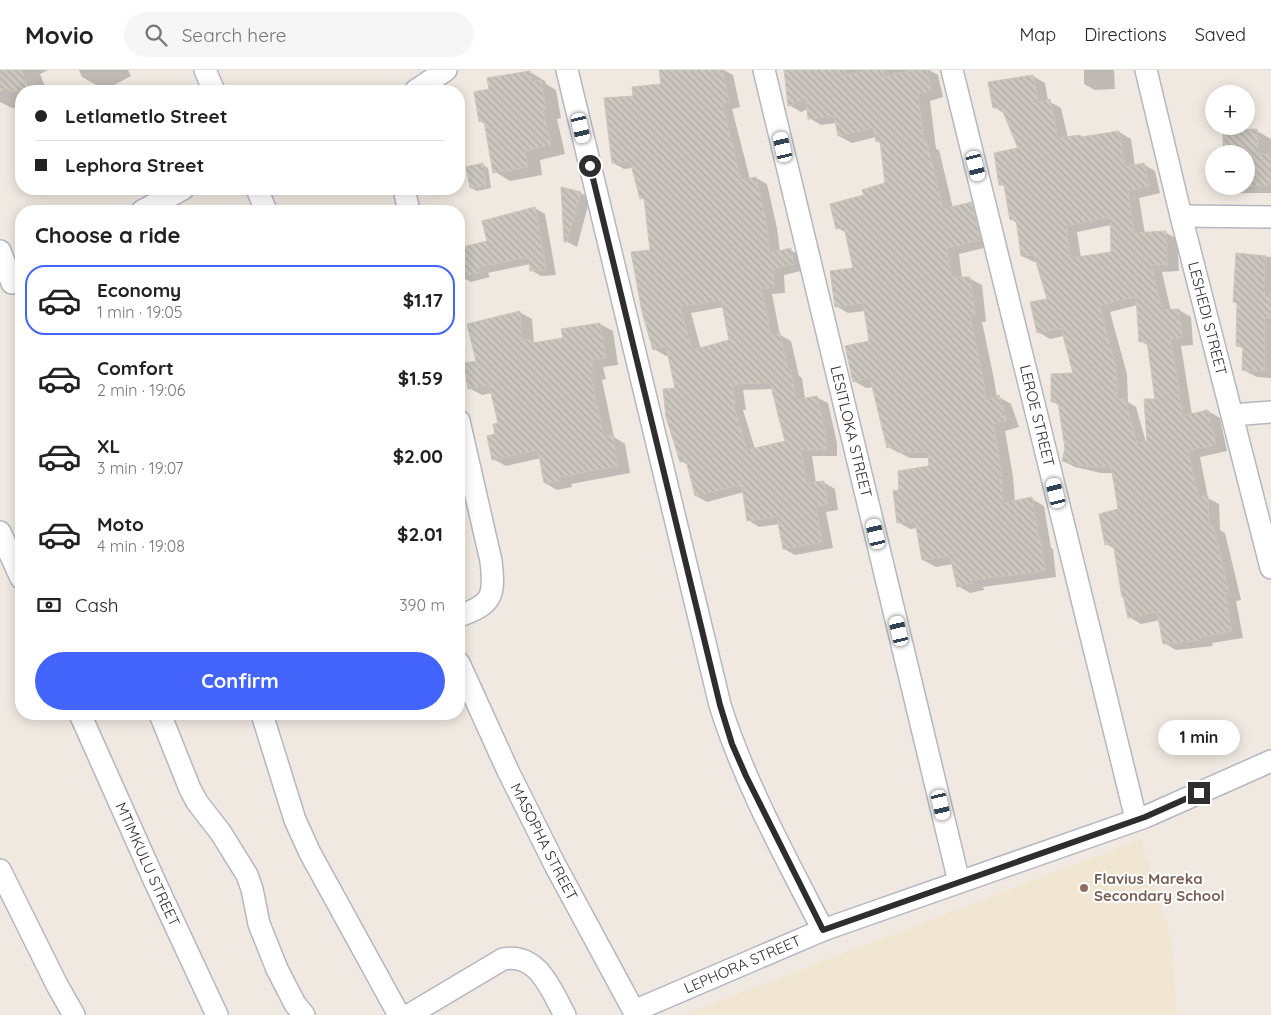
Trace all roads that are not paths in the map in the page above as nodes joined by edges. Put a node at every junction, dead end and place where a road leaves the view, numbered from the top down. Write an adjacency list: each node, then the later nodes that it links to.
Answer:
1 (205, 70): 7 (street)
2 (567, 70): 30 (street)
3 (764, 70): 29 (street, LESITLOKA STREET)
4 (952, 70): 27 (street, LEROE STREET)
5 (1146, 70): 11 (street, LESHEDI STREET)
6 (441, 71): 8 (street)
7 (211, 85)
8 (423, 85)
9 (172, 195): 10 (street)
10 (153, 205)
11 (1181, 216): 12 (street); 16 (street, LESHEDI STREET)
12 (1271, 217)
13 (0, 251): 14 (street)
14 (11, 284)
15 (1271, 412): 16 (street)
16 (1232, 415): 20 (street, LESHEDI STREET)
17 (465, 446): 21 (street)
18 (0, 532): 19 (street)
19 (15, 565)
20 (1271, 565)
21 (465, 614)
22 (465, 676): 31 (street, MASOPHA STREET)
23 (83, 720): 33 (street, MTIMKULU STREET)
24 (162, 720): 34 (street)
25 (264, 720): 35 (street)
26 (1271, 760): 27 (street, LEPHORA STREET)
27 (1136, 819): 29 (street, LEPHORA STREET)
28 (0, 870): 32 (street)
29 (959, 882): 30 (street, LEPHORA STREET)
30 (823, 930): 31 (street, LEPHORA STREET)
31 (635, 1013)
32 (74, 1015)
33 (217, 1015)
34 (304, 1015)
35 (400, 1015)
36 (408, 1015): 37 (street)
37 (566, 1015)

